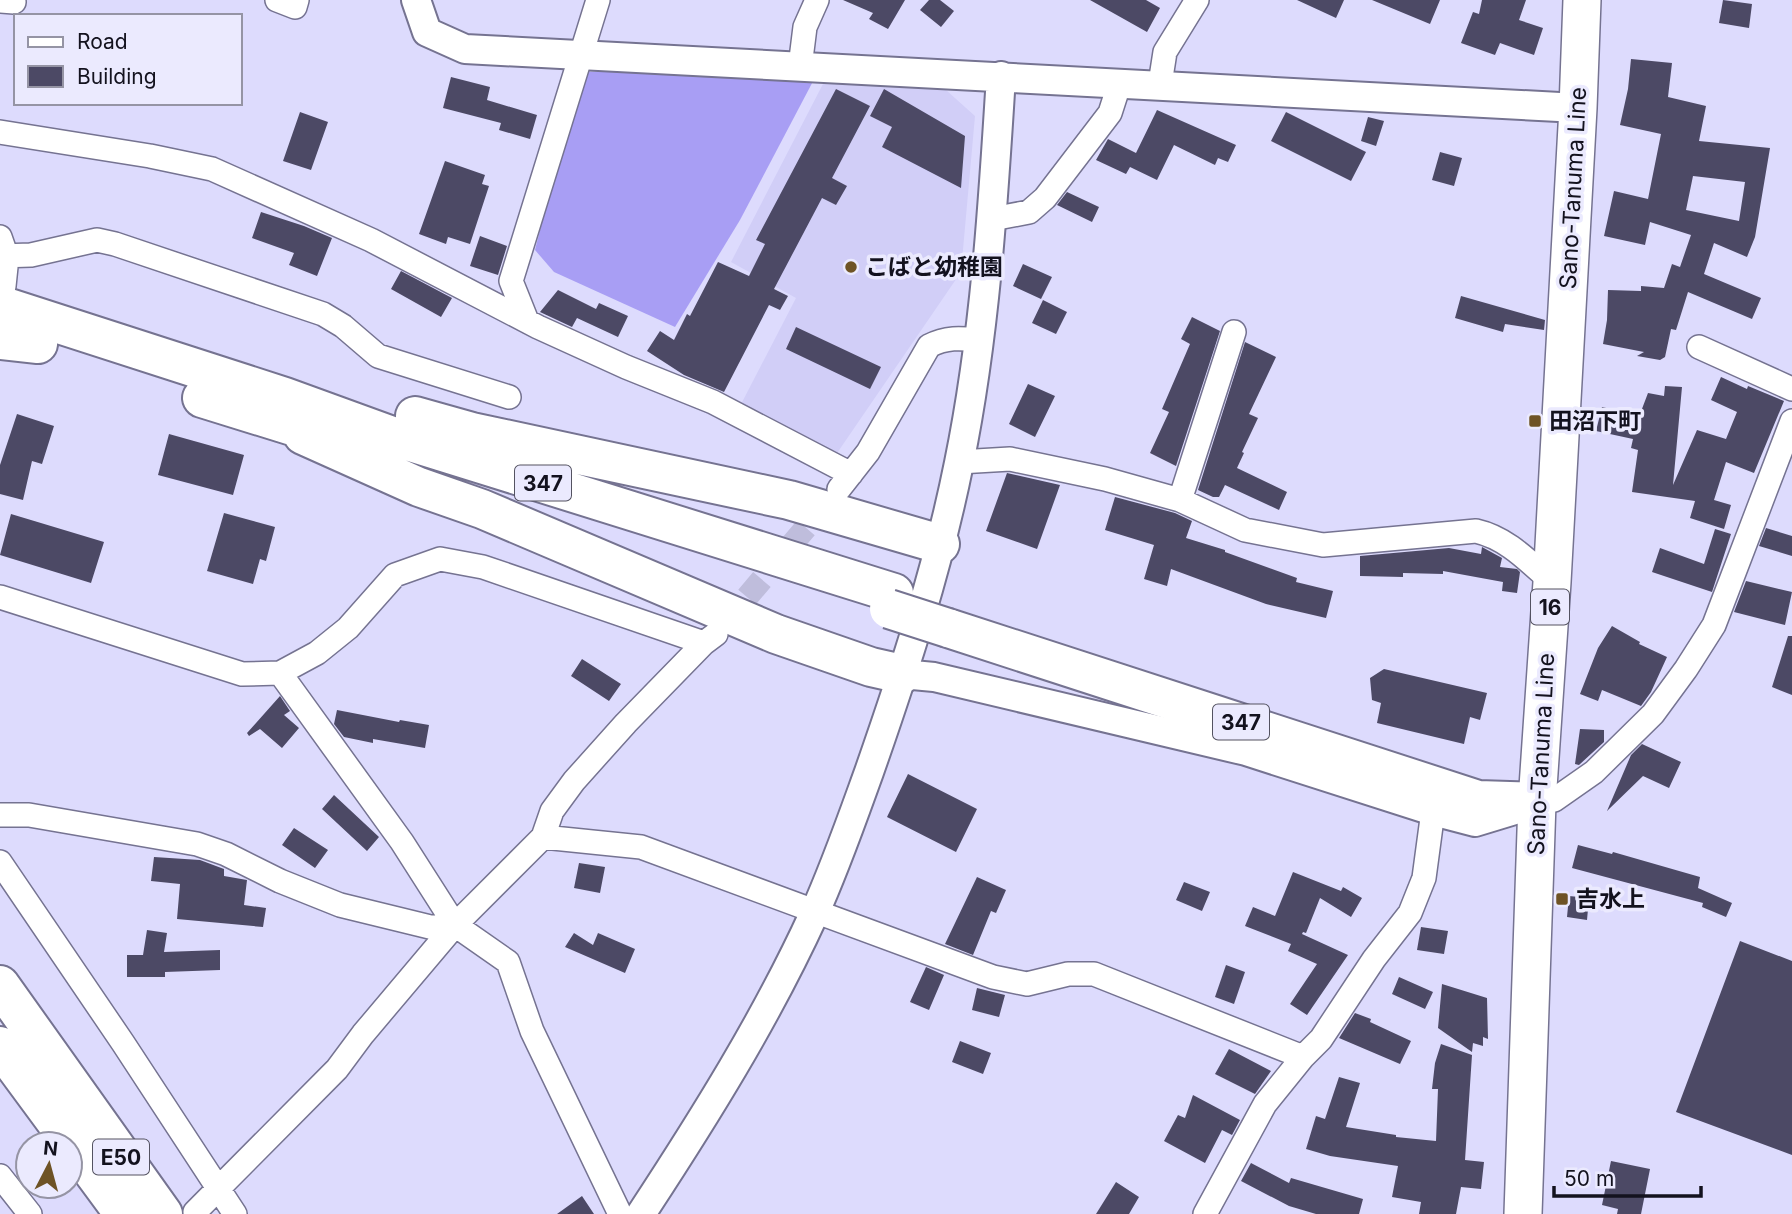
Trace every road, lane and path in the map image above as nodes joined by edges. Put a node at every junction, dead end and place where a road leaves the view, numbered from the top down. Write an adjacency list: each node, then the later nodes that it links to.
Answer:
1 (276, 0): 2 (street)
2 (297, 0)
3 (416, 0): 8 (street)
4 (598, 0): 8 (street)
5 (817, 0): 9 (street)
6 (1197, 0): 12 (street)
7 (1582, 0): 13 (main road, Sano-Tanuma Line / 16)
8 (581, 57): 9 (street); 18 (street)
9 (800, 66): 10 (street)
10 (1001, 76): 11 (street); 15 (street)
11 (1120, 82): 12 (street); 15 (street)
12 (1160, 84): 13 (street)
13 (1578, 108): 34 (main road, Sano-Tanuma Line / 16)
14 (0, 132): 18 (street)
15 (992, 219): 22 (street)
16 (2, 250): 17 (street); 27 (street)
17 (2, 295): 25 (highway)
18 (527, 321): 22 (street)
19 (1234, 332): 32 (street)
20 (0, 333): 23 (highway)
21 (0, 340): 23 (highway)
22 (979, 340): 30 (street)
23 (38, 344): 25 (highway)
24 (1699, 347): 26 (street)
25 (188, 380): 28 (highway, 347)
26 (1792, 388)
27 (509, 397)
28 (281, 410): 33 (highway); 37 (highway); 38 (highway, 347)
29 (1792, 421): 31 (street)
30 (959, 462): 32 (street); 33 (street)
31 (1784, 464): 38 (street)
32 (1180, 500): 34 (street)
33 (940, 544): 37 (street)
34 (1552, 582): 38 (main road, Sano-Tanuma Line / 16)
35 (0, 597): 36 (street)
36 (280, 673): 41 (street); 44 (street)
37 (902, 674): 39 (street); 43 (street)
38 (1537, 803): 39 (street); 63 (main road, Sano-Tanuma Line / 16)
39 (1433, 811): 48 (street)
40 (0, 815): 44 (street)
41 (543, 837): 43 (street); 44 (street)
42 (0, 862): 53 (street)
43 (815, 913): 48 (street); 61 (street)
44 (455, 925): 53 (street); 60 (street)
45 (0, 954): 50 (highway)
46 (0, 985): 50 (highway, E50)
47 (0, 1046): 58 (highway, E50)
48 (1303, 1057): 62 (street)
49 (0, 1091): 51 (highway)
50 (80, 1100): 55 (highway, E50)
51 (30, 1130)
52 (0, 1175): 56 (street)
53 (217, 1189): 55 (street); 59 (street)
54 (84, 1198): 57 (highway)
55 (179, 1213)
56 (30, 1214)
57 (97, 1214)
58 (124, 1214)
59 (235, 1214)
60 (620, 1214)
61 (641, 1214)
62 (1205, 1214)
63 (1523, 1214)

